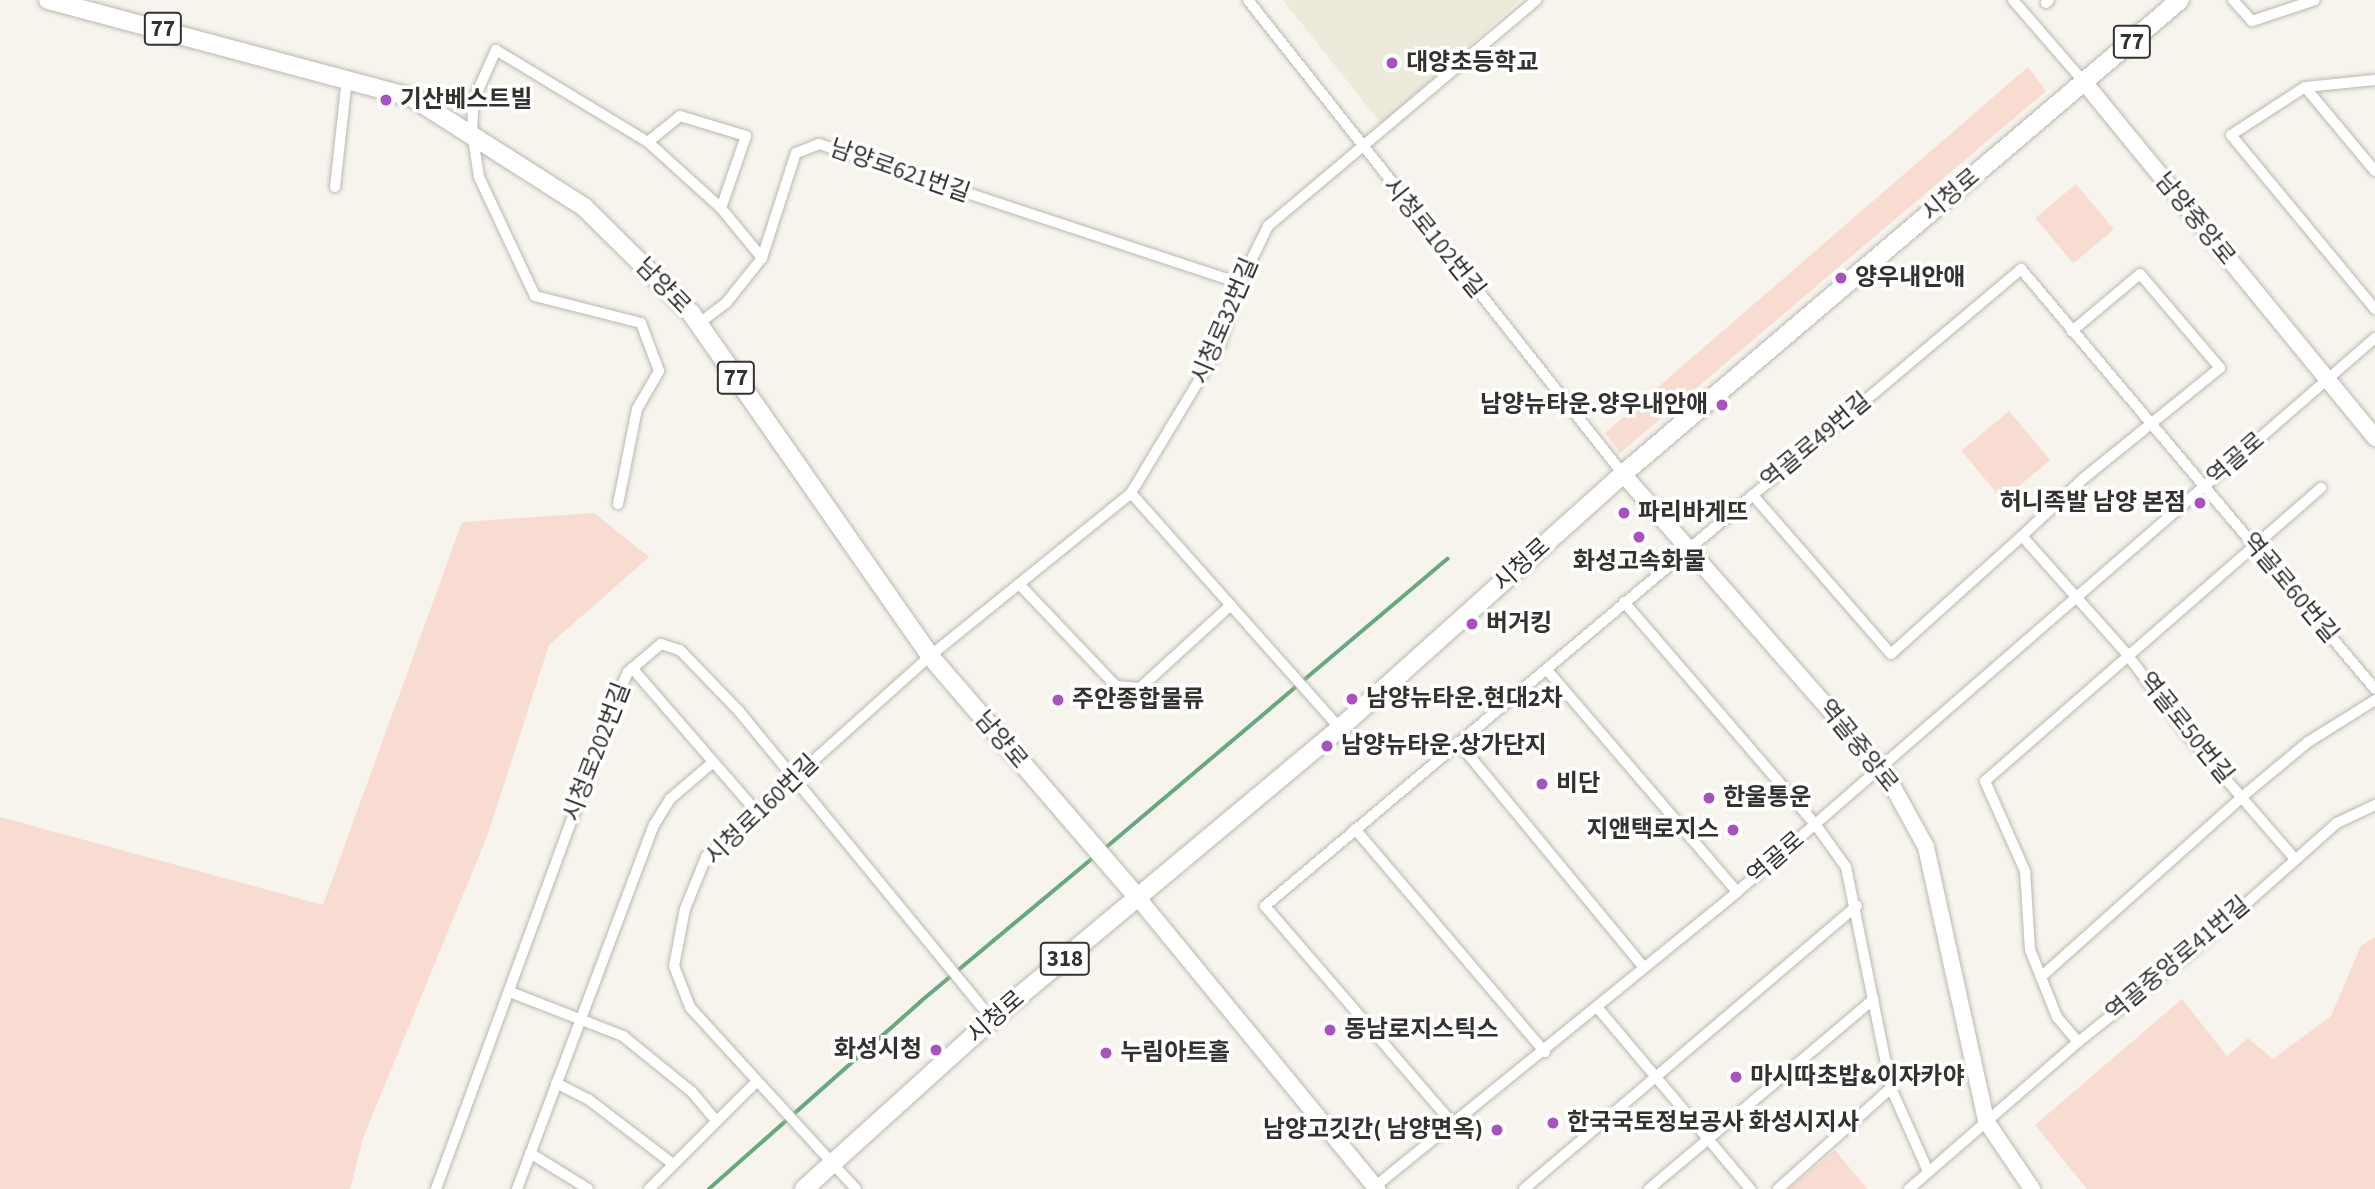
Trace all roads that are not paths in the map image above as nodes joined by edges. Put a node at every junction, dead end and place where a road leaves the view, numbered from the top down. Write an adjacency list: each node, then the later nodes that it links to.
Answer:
1 (48, 0): 8 (main road, 남양로 / 77)
2 (1248, 0): 14 (street, 시청로102번길)
3 (2013, 0): 10 (street, 남양중앙로)
4 (2180, 0): 10 (main road, 시청로 / 77)
5 (2233, 0): 6 (street)
6 (2315, 0)
7 (1530, 2): 14 (street, 시청로32번길)
8 (347, 79): 12 (main road, 남양로 / 77); 16 (street)
9 (2375, 80): 11 (street)
10 (2084, 82): 24 (street, 남양중앙로); 27 (main road, 시청로 / 77)
11 (2305, 87): 15 (street); 20 (street)
12 (472, 132): 13 (street); 21 (main road, 남양로 / 77); 32 (street)
13 (648, 142): 17 (street); 17 (street)
14 (1359, 145): 19 (street, 시청로32번길); 27 (street, 시청로102번길)
15 (2375, 171)
16 (335, 187)
17 (721, 208): 18 (street)
18 (762, 258): 19 (street, 남양로621번길); 21 (street)
19 (1240, 282): 30 (street, 시청로32번길)
20 (2375, 309)
21 (698, 324): 41 (main road, 남양로 / 77)
22 (2072, 331): 25 (street, 역골로49번길); 25 (street); 31 (street, 역골로49번길)
23 (2375, 338): 24 (street, 역골로)
24 (2326, 380): 26 (street, 남양중앙로); 28 (street, 역골로)
25 (2153, 424): 28 (street, 역골로49번길); 33 (street)
26 (2375, 438)
27 (1623, 474): 35 (street, 역골중앙로); 46 (main road, 시청로 / 77)
28 (2204, 487): 34 (street, 역골로60번길); 37 (street, 역골로)
29 (2321, 488): 34 (street)
30 (1131, 493): 36 (street, 시청로32번길); 39 (street)
31 (1753, 495): 33 (street, 역골로49번길); 35 (street)
32 (618, 504)
33 (2022, 536): 37 (street)
34 (2252, 544): 40 (street); 44 (street, 역골로60번길)
35 (1687, 547): 38 (street); 49 (street, 역골중앙로)
36 (1019, 584): 39 (street); 41 (street, 시청로32번길)
37 (2074, 599): 40 (street, 역골로50번길); 49 (street, 역골로)
38 (1624, 602): 43 (street); 54 (street)
39 (1231, 605): 46 (street)
40 (2127, 654): 51 (street, 역골로50번길); 61 (street)
41 (930, 656): 50 (street, 시청로160번길); 58 (main road, 남양로 / 77)
42 (632, 668): 48 (street); 50 (street, 시청로202번길); 62 (street, 시청로202번길)
43 (1548, 670): 47 (street); 57 (street)
44 (2375, 689)
45 (2375, 700): 51 (street)
46 (1340, 728): 58 (main road, 시청로 / 77)
47 (1458, 742): 55 (street); 60 (street)
48 (712, 763): 53 (street); 65 (street)
49 (1880, 768): 54 (street, 역골로); 74 (street, 역골중앙로)
50 (791, 778): 53 (street, 시청로160번길); 66 (street, 시청로202번길)
51 (2243, 796): 56 (street, 역골로50번길); 61 (street)
52 (2375, 805): 56 (street, 역골중앙로41번길)
53 (755, 811): 71 (street, 시청로160번길)
54 (1815, 824): 57 (street, 역골로); 59 (street)
55 (1355, 829): 68 (street); 75 (street)
56 (2295, 859): 67 (street, 역골중앙로41번길)
57 (1737, 892): 60 (street, 역골로)
58 (1138, 898): 66 (main road, 시청로 / 318); 81 (street)
59 (1857, 906): 63 (street); 69 (street)
60 (1642, 965): 64 (street, 역골로)
61 (2042, 976): 67 (street)
62 (510, 992): 65 (street); 82 (street, 시청로202번길)
63 (1874, 999): 72 (street); 76 (street)
64 (1597, 1007): 68 (street, 역골로); 69 (street)
65 (580, 1017): 70 (street); 73 (street)
66 (992, 1019): 78 (main road, 시청로 / 318)
67 (2078, 1042): 74 (street, 역골중앙로41번길)
68 (1545, 1052): 75 (street, 역골로)
69 (1656, 1076): 76 (street); 88 (street)
70 (556, 1083): 77 (street); 79 (street)
71 (755, 1083): 73 (street); 78 (street, 시청로160번길)
72 (1891, 1088): 80 (street); 91 (street)
73 (716, 1121): 79 (street)
74 (1986, 1121): 80 (street, 역골중앙로41번길); 93 (street, 역골중앙로)
75 (1454, 1125): 81 (street, 역골로)
76 (1709, 1140): 89 (street); 90 (street)
77 (530, 1153): 83 (street); 84 (street)
78 (828, 1163): 86 (main road, 시청로 / 318); 87 (street, 시청로160번길)
79 (673, 1164): 85 (street)
80 (1928, 1171): 92 (street, 역골중앙로41번길)
81 (1375, 1188)
82 (436, 1189)
83 (517, 1189)
84 (588, 1189)
85 (649, 1189)
86 (804, 1189)
87 (858, 1189)
88 (1524, 1189)
89 (1649, 1189)
90 (1750, 1189)
91 (1778, 1189)
92 (1909, 1189)
93 (2032, 1189)

